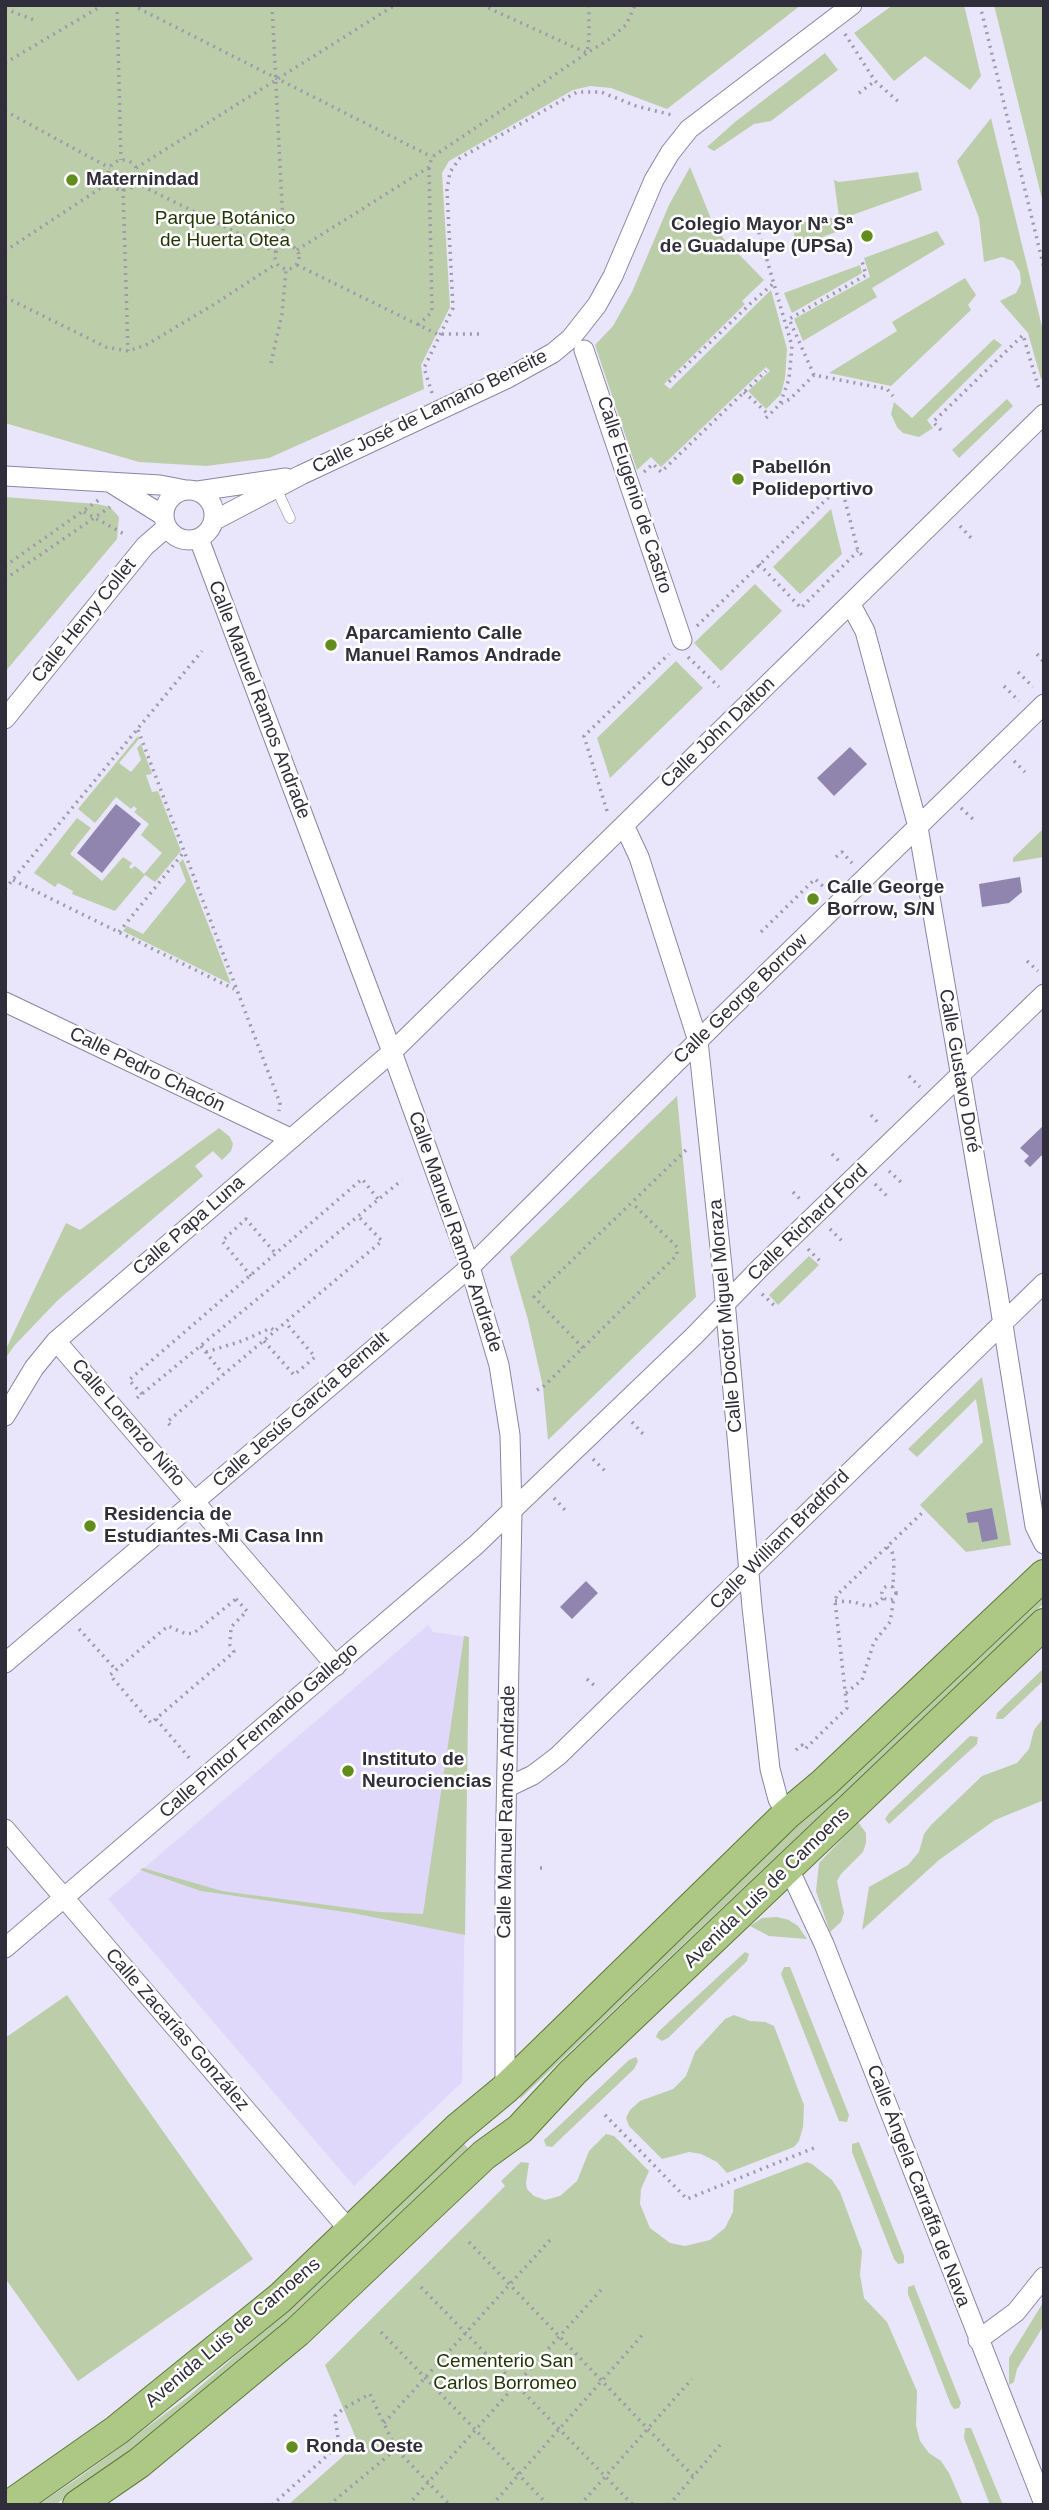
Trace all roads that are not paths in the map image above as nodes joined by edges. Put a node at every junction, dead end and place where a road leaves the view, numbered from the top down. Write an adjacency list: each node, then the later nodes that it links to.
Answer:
1 (852, 5): 4 (street, Calle José de Lamano Beneite)
2 (584, 350): 14 (street, Calle Eugenio de Castro)
3 (1044, 414): 13 (street, Calle John Dalton)
4 (301, 475): 6 (street, Calle José de Lamano Beneite); 7 (street, Calle José de Lamano Beneite)
5 (5, 476): 8 (street, Calle José de Lamano Beneite)
6 (276, 488): 9 (lane); 10 (street, Calle José de Lamano Beneite)
7 (192, 490): 8 (street, Calle José de Lamano Beneite); 10 (street); 11 (street)
8 (106, 491): 11 (street, Calle José de Lamano Beneite)
9 (290, 519)
10 (215, 520): 12 (street)
11 (165, 522): 12 (street); 16 (street, Calle Henry Collet)
12 (199, 539): 22 (street, Calle Manuel Ramos Andrade)
13 (851, 605): 17 (street, Calle John Dalton); 18 (street, Calle Gustavo Doré)
14 (680, 643)
15 (1044, 704): 18 (street, Calle George Borrow)
16 (5, 719)
17 (624, 825): 21 (street, Calle Doctor Miguel Moraza); 22 (street, Calle John Dalton)
18 (918, 827): 21 (street, Calle George Borrow); 23 (street, Calle Gustavo Doré)
19 (1044, 994): 23 (street, Calle Richard Ford)
20 (5, 1002): 24 (street, Calle Pedro Chacón)
21 (698, 1041): 25 (street, Calle George Borrow); 27 (street, Calle Doctor Miguel Moraza)
22 (392, 1052): 24 (street, Calle Papa Luna); 25 (street, Calle Manuel Ramos Andrade)
23 (960, 1075): 27 (street, Calle Richard Ford); 28 (street, Calle Gustavo Doré)
24 (290, 1138): 29 (street, Calle Papa Luna)
25 (470, 1267): 31 (street, Calle Jesús García Bernalt); 32 (street, Calle Manuel Ramos Andrade)
26 (1044, 1283): 28 (street, Calle William Bradford)
27 (725, 1304): 32 (street, Calle Richard Ford); 34 (street, Calle Doctor Miguel Moraza)
28 (1002, 1323): 33 (street, Calle Gustavo Doré); 34 (street, Calle William Bradford)
29 (57, 1341): 30 (street, Calle Papa Luna); 31 (street, Calle Lorenzo Niño)
30 (5, 1416)
31 (196, 1501): 37 (street, Calle Jesús García Bernalt); 38 (street, Calle Lorenzo Niño)
32 (512, 1511): 38 (street, Calle Pintor Fernando Gallego); 39 (street, Calle Manuel Ramos Andrade)
33 (1044, 1544)
34 (750, 1571): 39 (street, Calle William Bradford); 40 (street, Calle Doctor Miguel Moraza)
35 (1044, 1575): 40 (main road, Avenida Luis de Camoens)
36 (1044, 1624): 42 (main road, Avenida Luis de Camoens)
37 (5, 1663)
38 (336, 1665): 43 (street, Calle Pintor Fernando Gallego)
39 (508, 1787): 45 (street, Calle Manuel Ramos Andrade)
40 (787, 1814): 45 (main road, Avenida Luis de Camoens)
41 (5, 1829): 43 (street, Calle Zacarías González)
42 (789, 1869): 46 (main road, Avenida Luis de Camoens); 49 (street, Calle Ángela Carraffa de Nava)
43 (64, 1898): 44 (street, Calle Pintor Fernando Gallego); 47 (street, Calle Zacarías González)
44 (5, 1948)
45 (505, 2089): 46 (main road, Avenida Luis de Camoens); 47 (main road, Avenida Luis de Camoens)
46 (490, 2150): 52 (main road, Avenida Luis de Camoens)
47 (350, 2231): 51 (main road, Avenida Luis de Camoens)
48 (1044, 2277): 49 (street)
49 (978, 2340): 50 (street, Calle Ángela Carraffa de Nava)
50 (1044, 2504)
51 (10, 2505)
52 (78, 2505)

